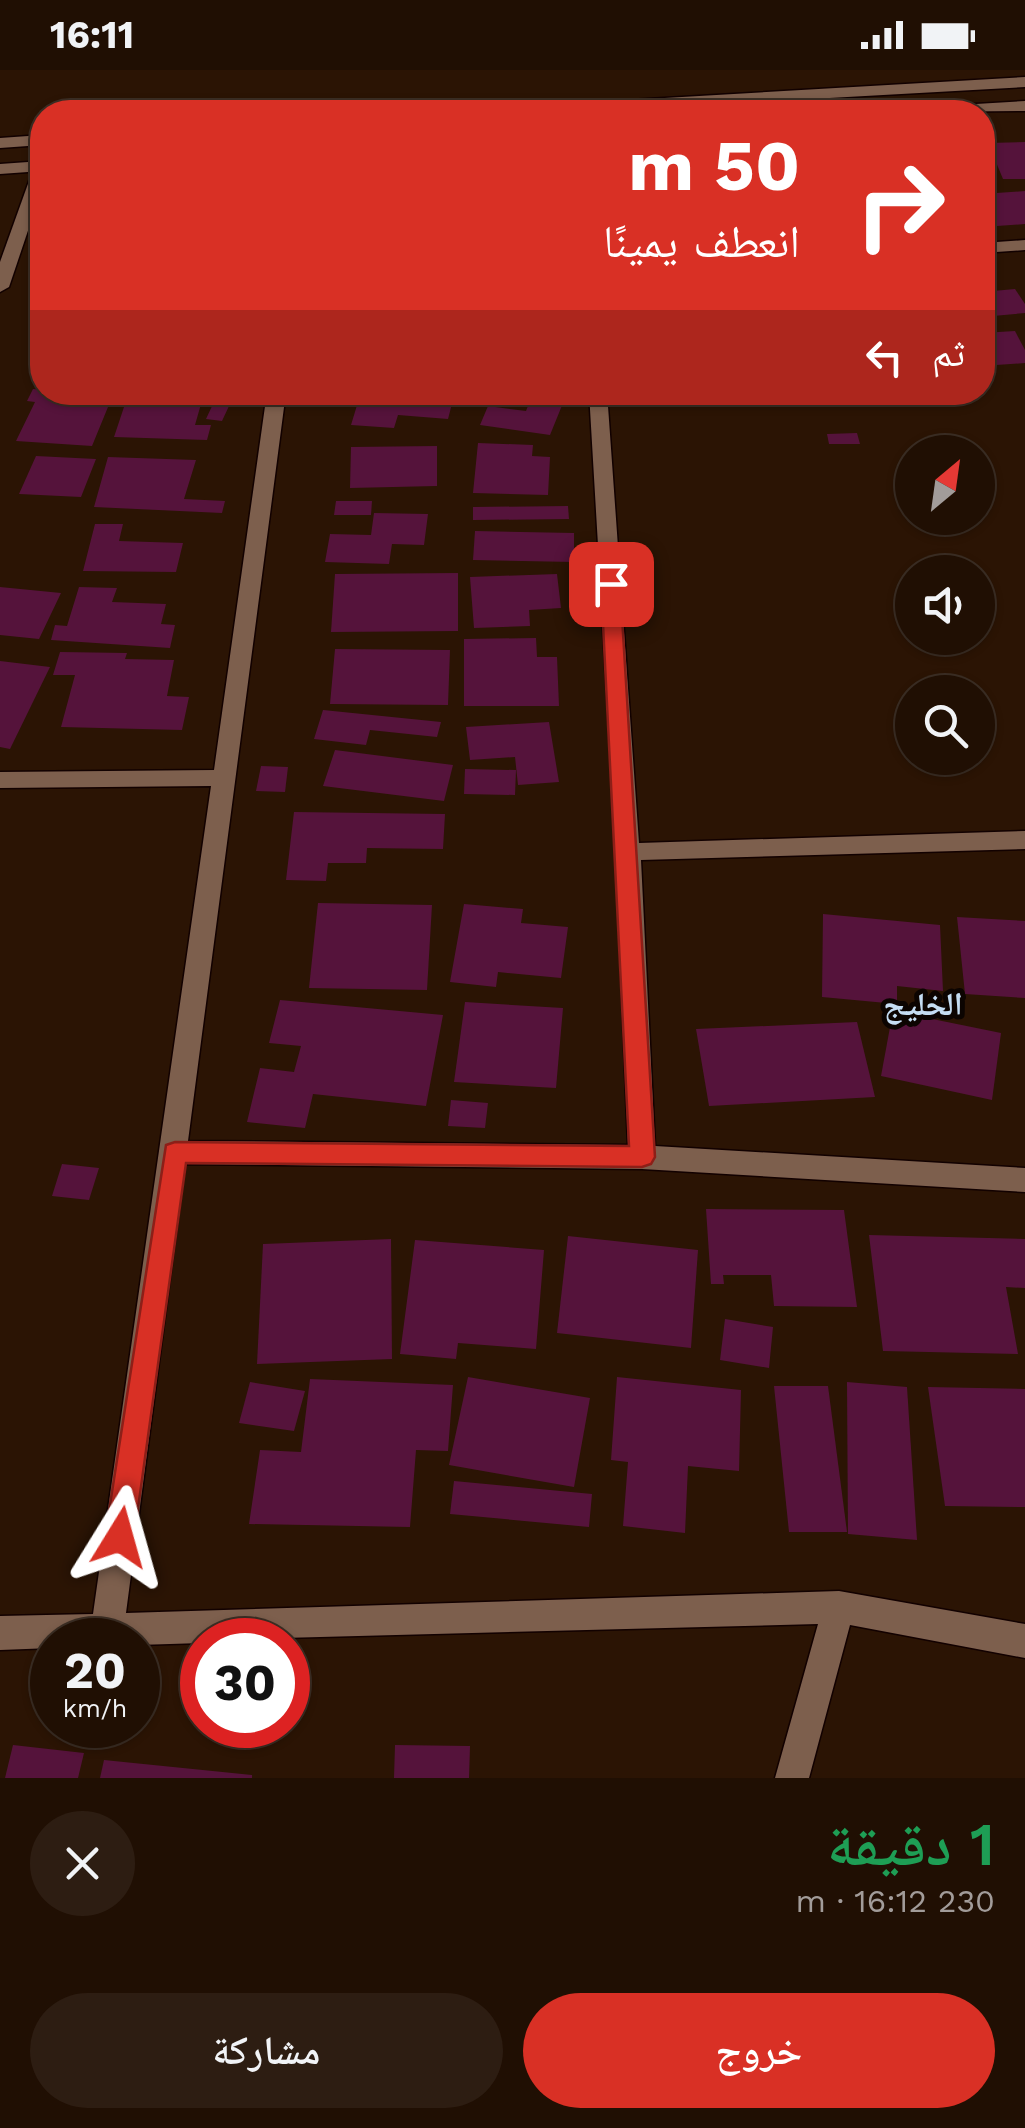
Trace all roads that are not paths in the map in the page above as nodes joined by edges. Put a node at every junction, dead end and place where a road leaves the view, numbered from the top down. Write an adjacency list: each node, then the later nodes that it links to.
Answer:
1 (1025, 82): 2 (street)
2 (715, 100)
3 (1025, 106): 4 (street)
4 (995, 108)
5 (30, 141): 6 (street)
6 (0, 142)
7 (30, 167): 8 (street)
8 (0, 169)
9 (30, 201): 12 (street)
10 (1025, 245): 11 (street)
11 (995, 247)
12 (0, 288)
13 (275, 405): 15 (street)
14 (599, 405): 18 (street)
15 (224, 778): 16 (street); 19 (street)
16 (0, 780)
17 (1025, 840): 18 (street)
18 (628, 852): 20 (street)
19 (175, 1152): 20 (street); 23 (street)
20 (642, 1157): 21 (street)
21 (1025, 1180)
22 (839, 1607): 24 (street); 27 (street); 28 (street)
23 (108, 1618)
24 (160, 1630)
25 (0, 1633): 26 (street)
26 (30, 1633)
27 (1025, 1641)
28 (792, 1778)

